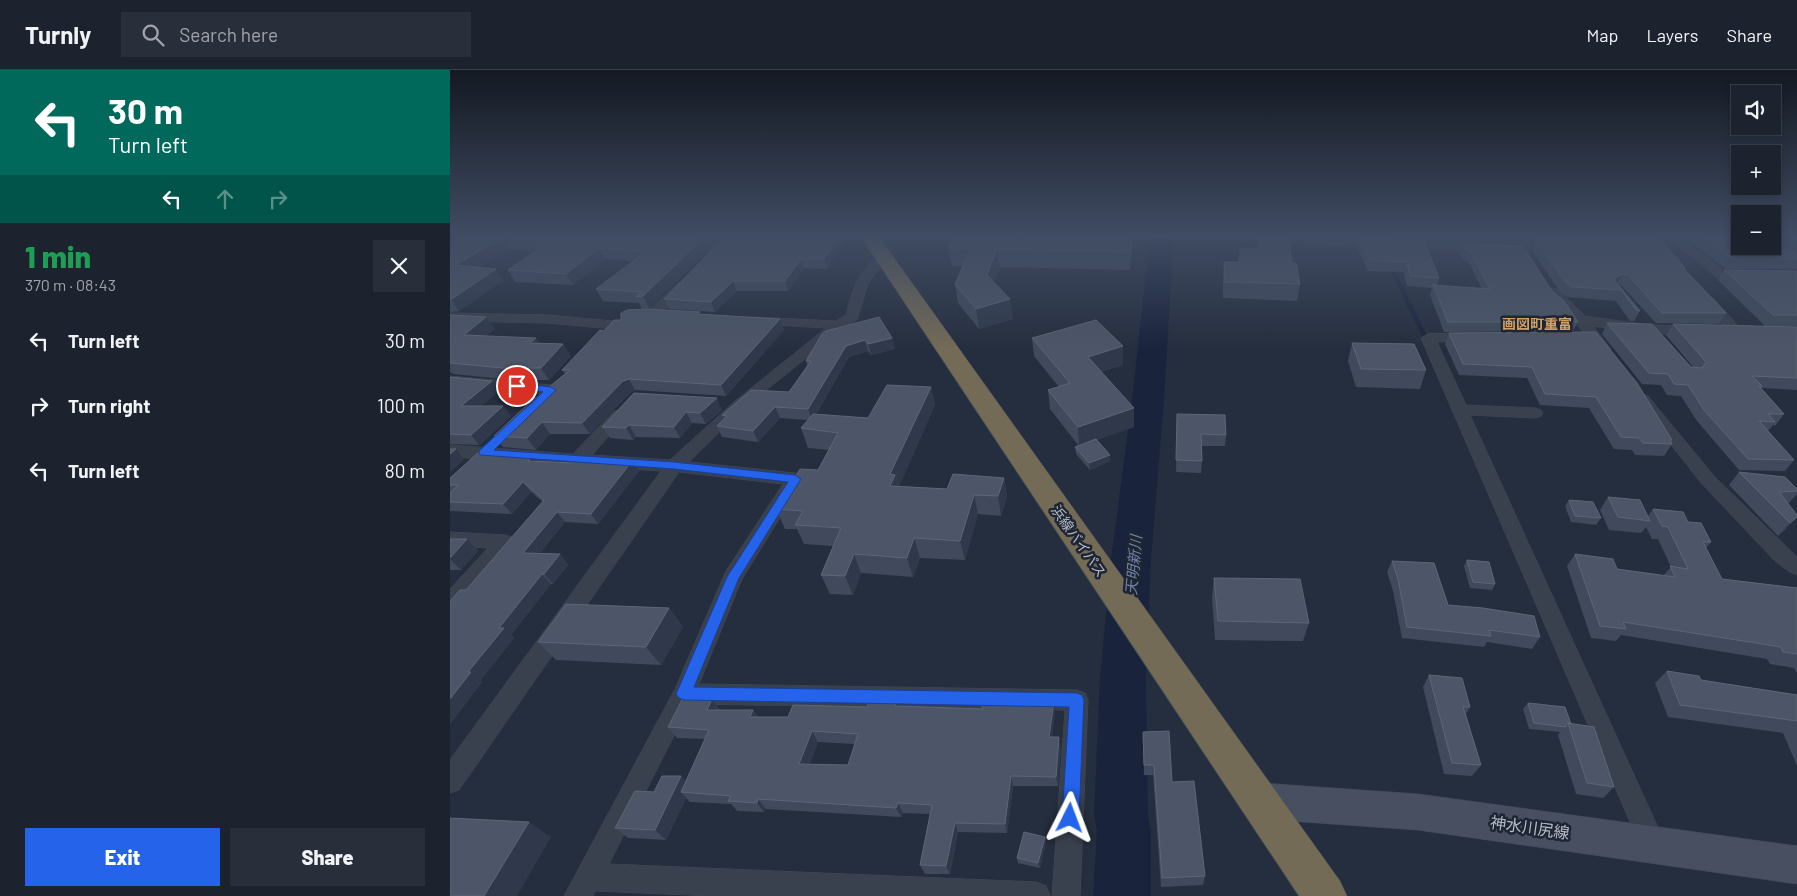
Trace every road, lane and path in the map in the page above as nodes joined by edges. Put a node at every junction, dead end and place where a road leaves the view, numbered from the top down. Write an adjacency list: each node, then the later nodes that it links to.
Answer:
1 (868, 273): 14 (street)
2 (894, 273): 39 (highway, 浜線バイパス)
3 (1719, 273): 4 (street)
4 (1760, 275)
5 (689, 279): 9 (street)
6 (1544, 280): 15 (street)
7 (1698, 291): 17 (street)
8 (1636, 313): 16 (street)
9 (652, 314): 10 (street); 13 (street)
10 (672, 315)
11 (450, 317): 13 (street)
12 (741, 319): 14 (street)
13 (613, 325): 20 (street)
14 (838, 325): 28 (street)
15 (1578, 328): 16 (street); 22 (street)
16 (1649, 328): 17 (street); 21 (street)
17 (1736, 332): 18 (street)
18 (1754, 332)
19 (1487, 337): 29 (street)
20 (600, 338)
21 (1660, 342)
22 (1612, 359)
23 (450, 380): 25 (street)
24 (1636, 390): 35 (street)
25 (538, 402)
26 (721, 403): 28 (street)
27 (629, 404): 32 (street)
28 (740, 404): 33 (street)
29 (1461, 410): 30 (street); 40 (street)
30 (1535, 413)
31 (450, 451): 32 (street)
32 (578, 459): 33 (street)
33 (674, 466): 37 (street); 38 (street)
34 (450, 539): 36 (street)
35 (1797, 567)
36 (450, 603)
37 (684, 694): 42 (street); 44 (street)
38 (450, 781)
39 (1261, 801): 40 (main road, 神水川尻線); 45 (highway, 浜線バイパス)
40 (1652, 843): 41 (main road, 神水川尻線)
41 (1797, 865)
42 (583, 887): 43 (street)
43 (1036, 896)
44 (1066, 896)
45 (1325, 896)

